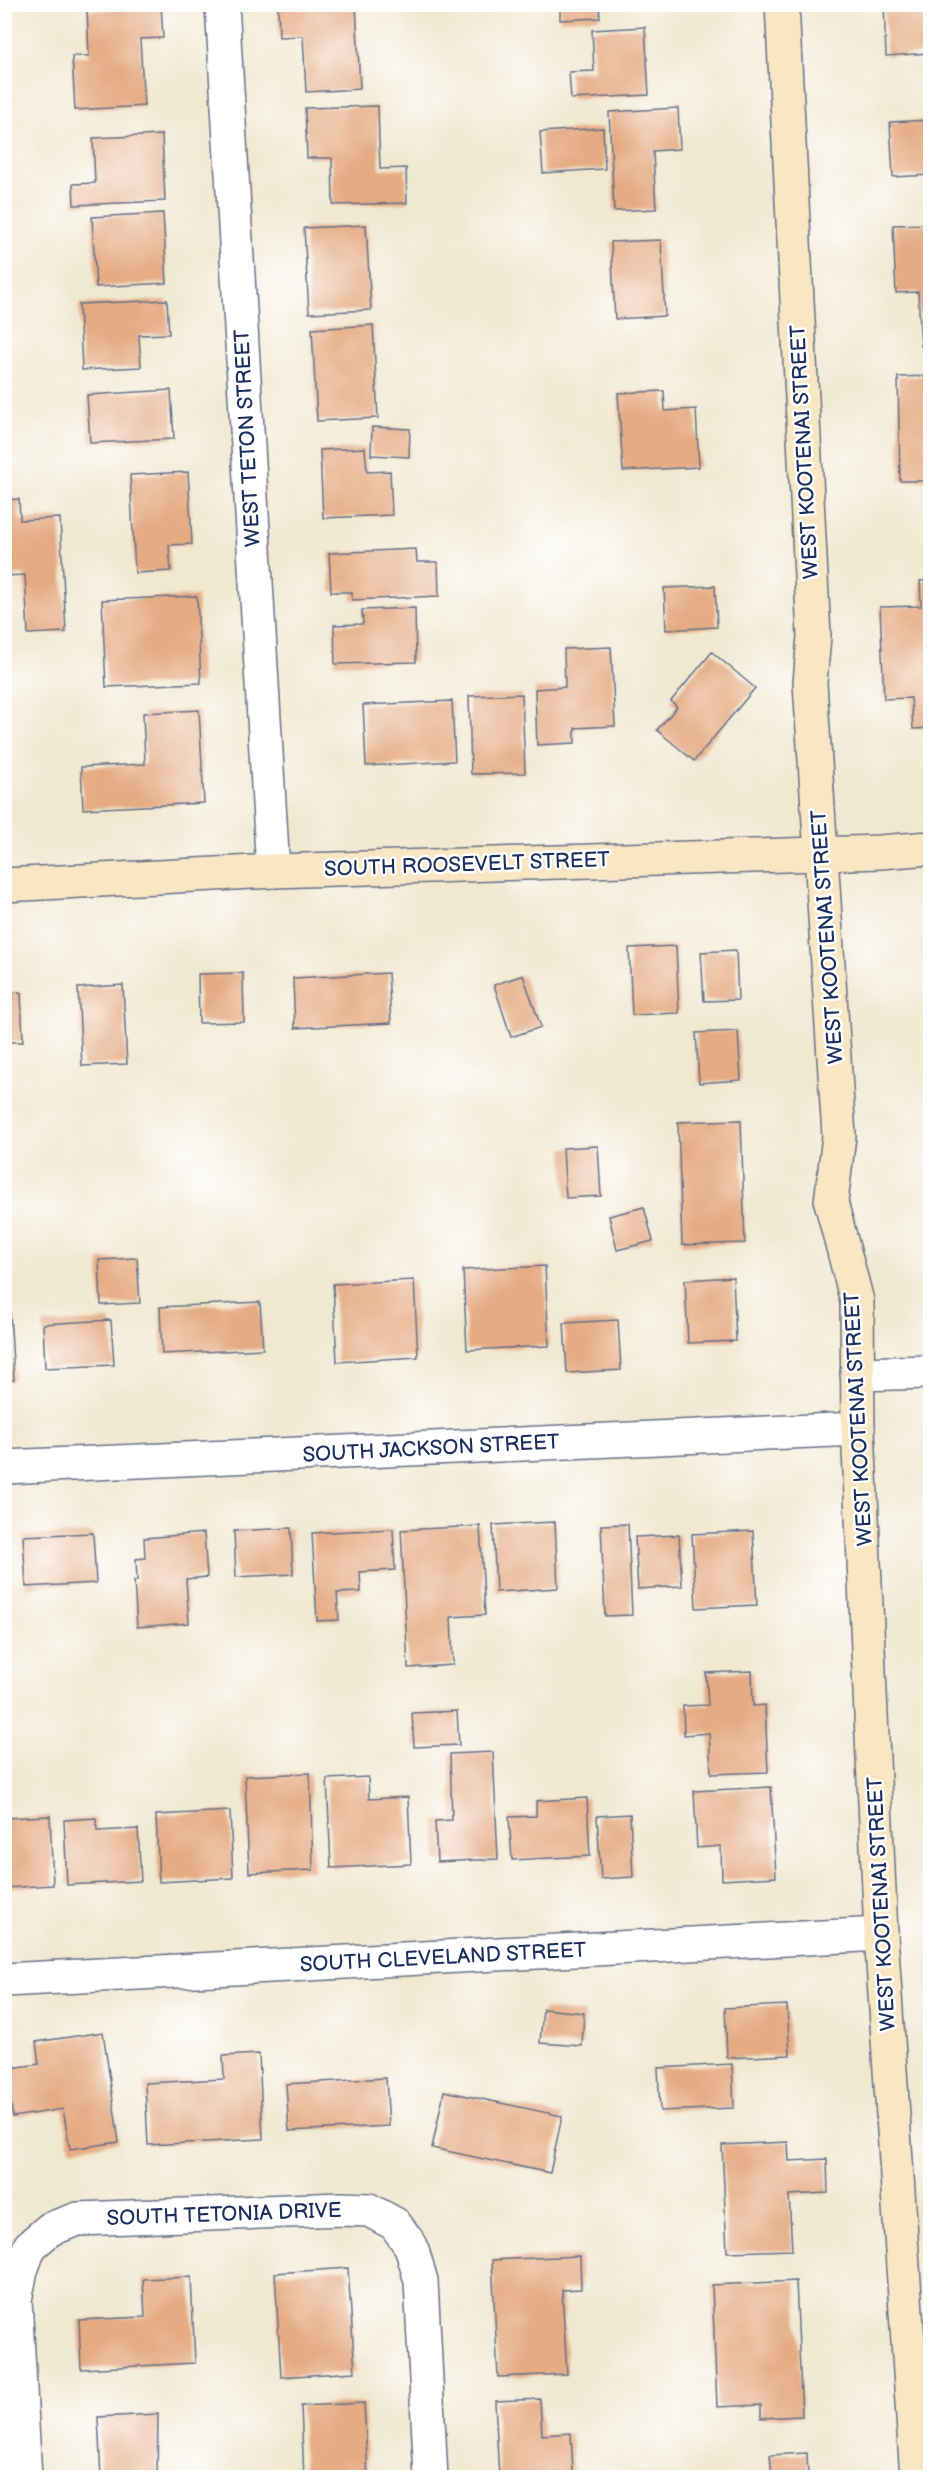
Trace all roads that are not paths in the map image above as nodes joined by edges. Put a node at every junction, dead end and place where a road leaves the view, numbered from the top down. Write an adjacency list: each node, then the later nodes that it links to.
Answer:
1 (222, 4): 5 (street, WEST TETON STREET)
2 (782, 4): 4 (street, WEST KOOTENAI STREET)
3 (930, 848): 4 (street, SOUTH ROOSEVELT STREET)
4 (822, 854): 5 (street, SOUTH ROOSEVELT STREET); 8 (street, WEST KOOTENAI STREET)
5 (273, 871): 6 (street, SOUTH ROOSEVELT STREET)
6 (4, 885)
7 (930, 1372): 8 (street)
8 (856, 1374): 9 (street, WEST KOOTENAI STREET)
9 (858, 1429): 10 (street, SOUTH JACKSON STREET); 11 (street, WEST KOOTENAI STREET)
10 (4, 1467)
11 (881, 1934): 12 (street, SOUTH CLEVELAND STREET); 13 (street, WEST KOOTENAI STREET)
12 (4, 1980)
13 (921, 2472)
14 (25, 2478): 15 (street, SOUTH TETONIA DRIVE)
15 (431, 2478)

